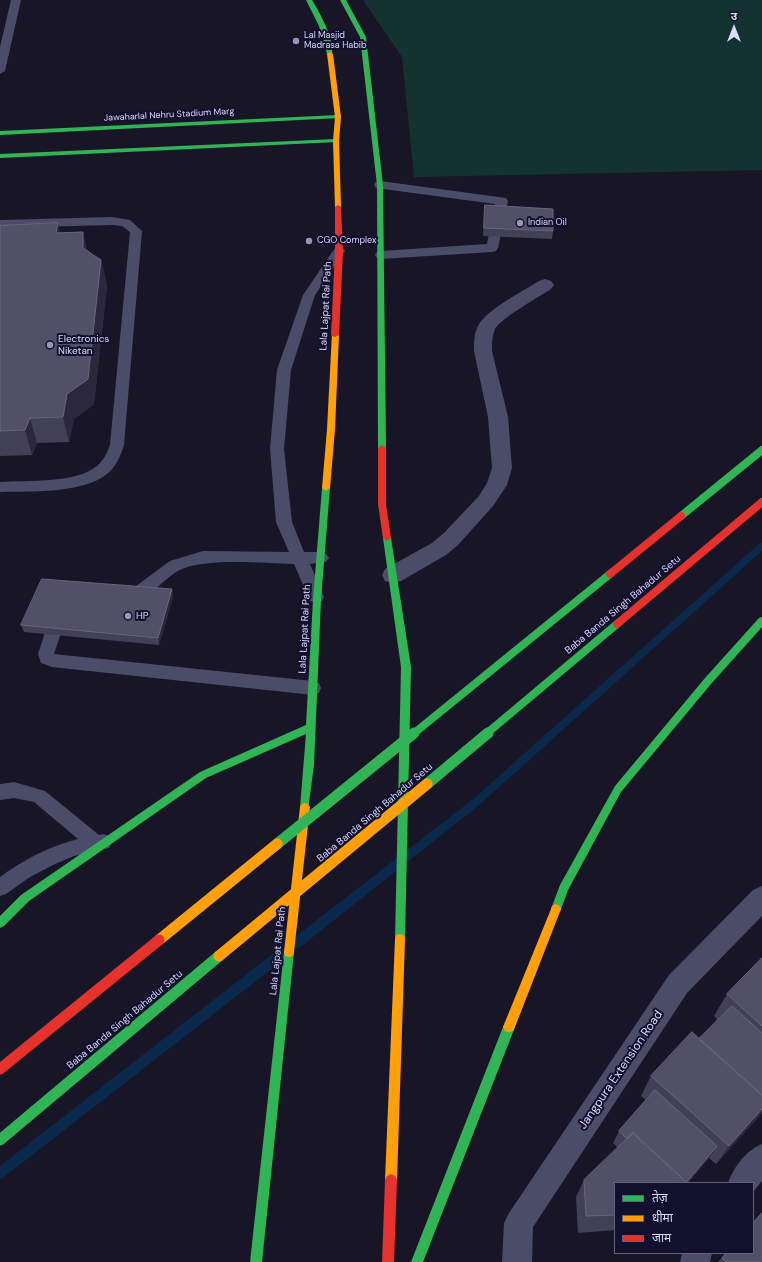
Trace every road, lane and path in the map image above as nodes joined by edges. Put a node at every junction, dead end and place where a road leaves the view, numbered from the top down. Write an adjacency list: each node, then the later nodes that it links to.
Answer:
1 (16, 0): 4 (lane)
2 (309, 0): 5 (main road, Lala Lajpat Rai Path)
3 (343, 0): 9 (main road)
4 (0, 70)
5 (338, 117): 6 (main road, Jawaharlal Nehru Stadium Marg); 7 (main road, Lala Lajpat Rai Path)
6 (0, 133)
7 (336, 141): 8 (main road); 11 (main road, Lala Lajpat Rai Path)
8 (0, 156)
9 (380, 185): 12 (main road); 12 (lane)
10 (0, 224): 15 (lane)
11 (339, 251): 17 (lane); 18 (main road, Lala Lajpat Rai Path)
12 (380, 255): 19 (main road)
13 (545, 285): 19 (street)
14 (762, 450): 31 (main road, bridge)
15 (0, 487)
16 (762, 502): 32 (main road, Baba Banda Singh Bahadur Setu, bridge)
17 (299, 557): 18 (lane); 20 (lane); 22 (lane)
18 (321, 558): 22 (main road, Lala Lajpat Rai Path)
19 (392, 575): 36 (main road, bridge)
20 (112, 597)
21 (65, 598): 24 (lane)
22 (317, 600): 24 (main road, Lala Lajpat Rai Path)
23 (762, 621): 37 (main road)
24 (313, 688): 25 (main road, Lala Lajpat Rai Path)
25 (311, 727): 27 (main road); 35 (main road, Lala Lajpat Rai Path, bridge)
26 (0, 792): 27 (lane)
27 (100, 843): 28 (lane); 30 (main road)
28 (0, 888)
29 (762, 898): 38 (street, Jangpura Extension Road)
30 (0, 923)
31 (0, 1069)
32 (0, 1140)
33 (762, 1158): 34 (street)
34 (743, 1182)
35 (256, 1262)
36 (388, 1262)
37 (417, 1262)
38 (517, 1262)

